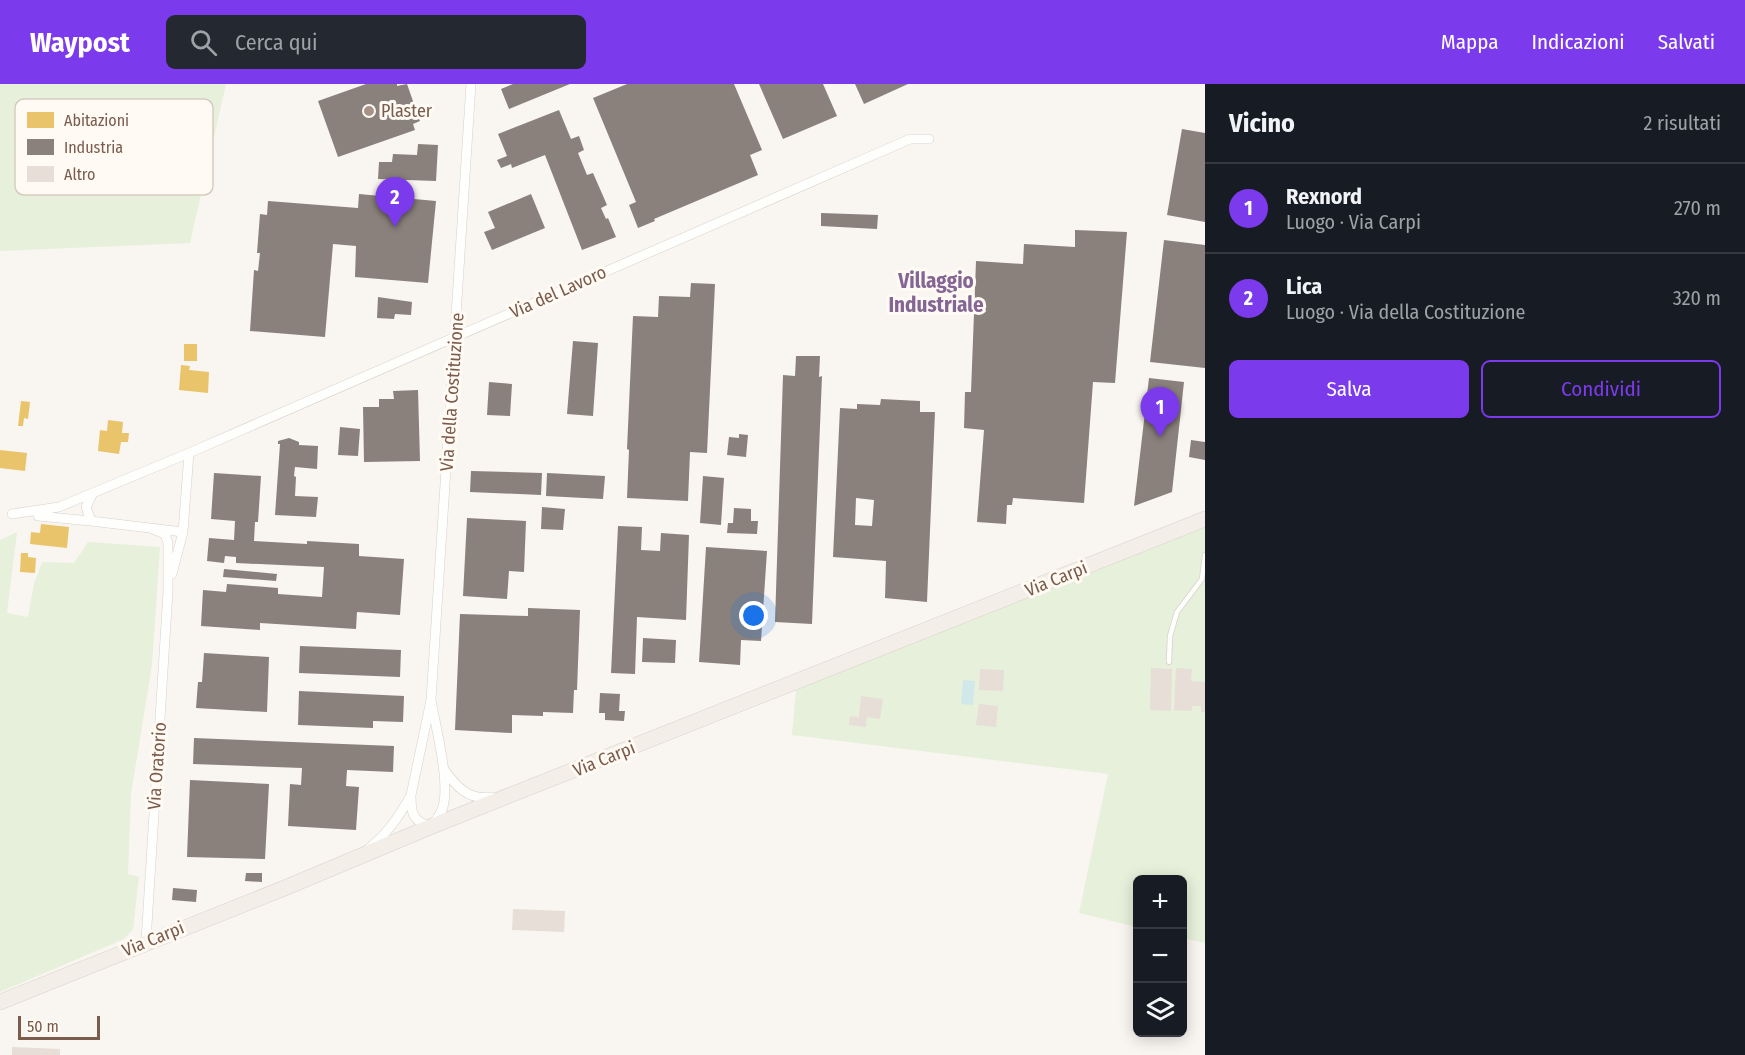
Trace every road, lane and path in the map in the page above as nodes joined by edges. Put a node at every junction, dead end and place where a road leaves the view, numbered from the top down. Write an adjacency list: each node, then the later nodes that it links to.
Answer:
1 (471, 84): 3 (street, Via della Costituzione)
2 (929, 139): 3 (street, Via del Lavoro)
3 (456, 336): 4 (street, Via del Lavoro); 15 (street, Via della Costituzione)
4 (189, 453): 5 (street); 11 (street, Via Oratorio)
5 (93, 493): 7 (street); 8 (street)
6 (0, 513): 7 (street)
7 (12, 514): 8 (street)
8 (91, 521): 10 (street)
9 (1204, 523): 17 (main road, Via Carpi)
10 (150, 528): 11 (street); 13 (street, Via Oratorio)
11 (183, 532): 13 (street, Via Oratorio)
12 (1205, 555): 14 (lane)
13 (168, 591): 21 (street, Via Oratorio)
14 (1169, 662)
15 (431, 700): 16 (street, Via della Costituzione); 18 (street, Via della Costituzione)
16 (443, 768): 17 (street); 19 (street, Via della Costituzione)
17 (519, 792): 19 (main road, Via Carpi)
18 (411, 795): 19 (street, Via della Costituzione); 20 (street, Via della Costituzione)
19 (430, 827): 20 (main road, Via Carpi)
20 (360, 855): 21 (main road, Via Carpi)
21 (146, 941): 22 (main road, Via Carpi)
22 (1, 1002)

